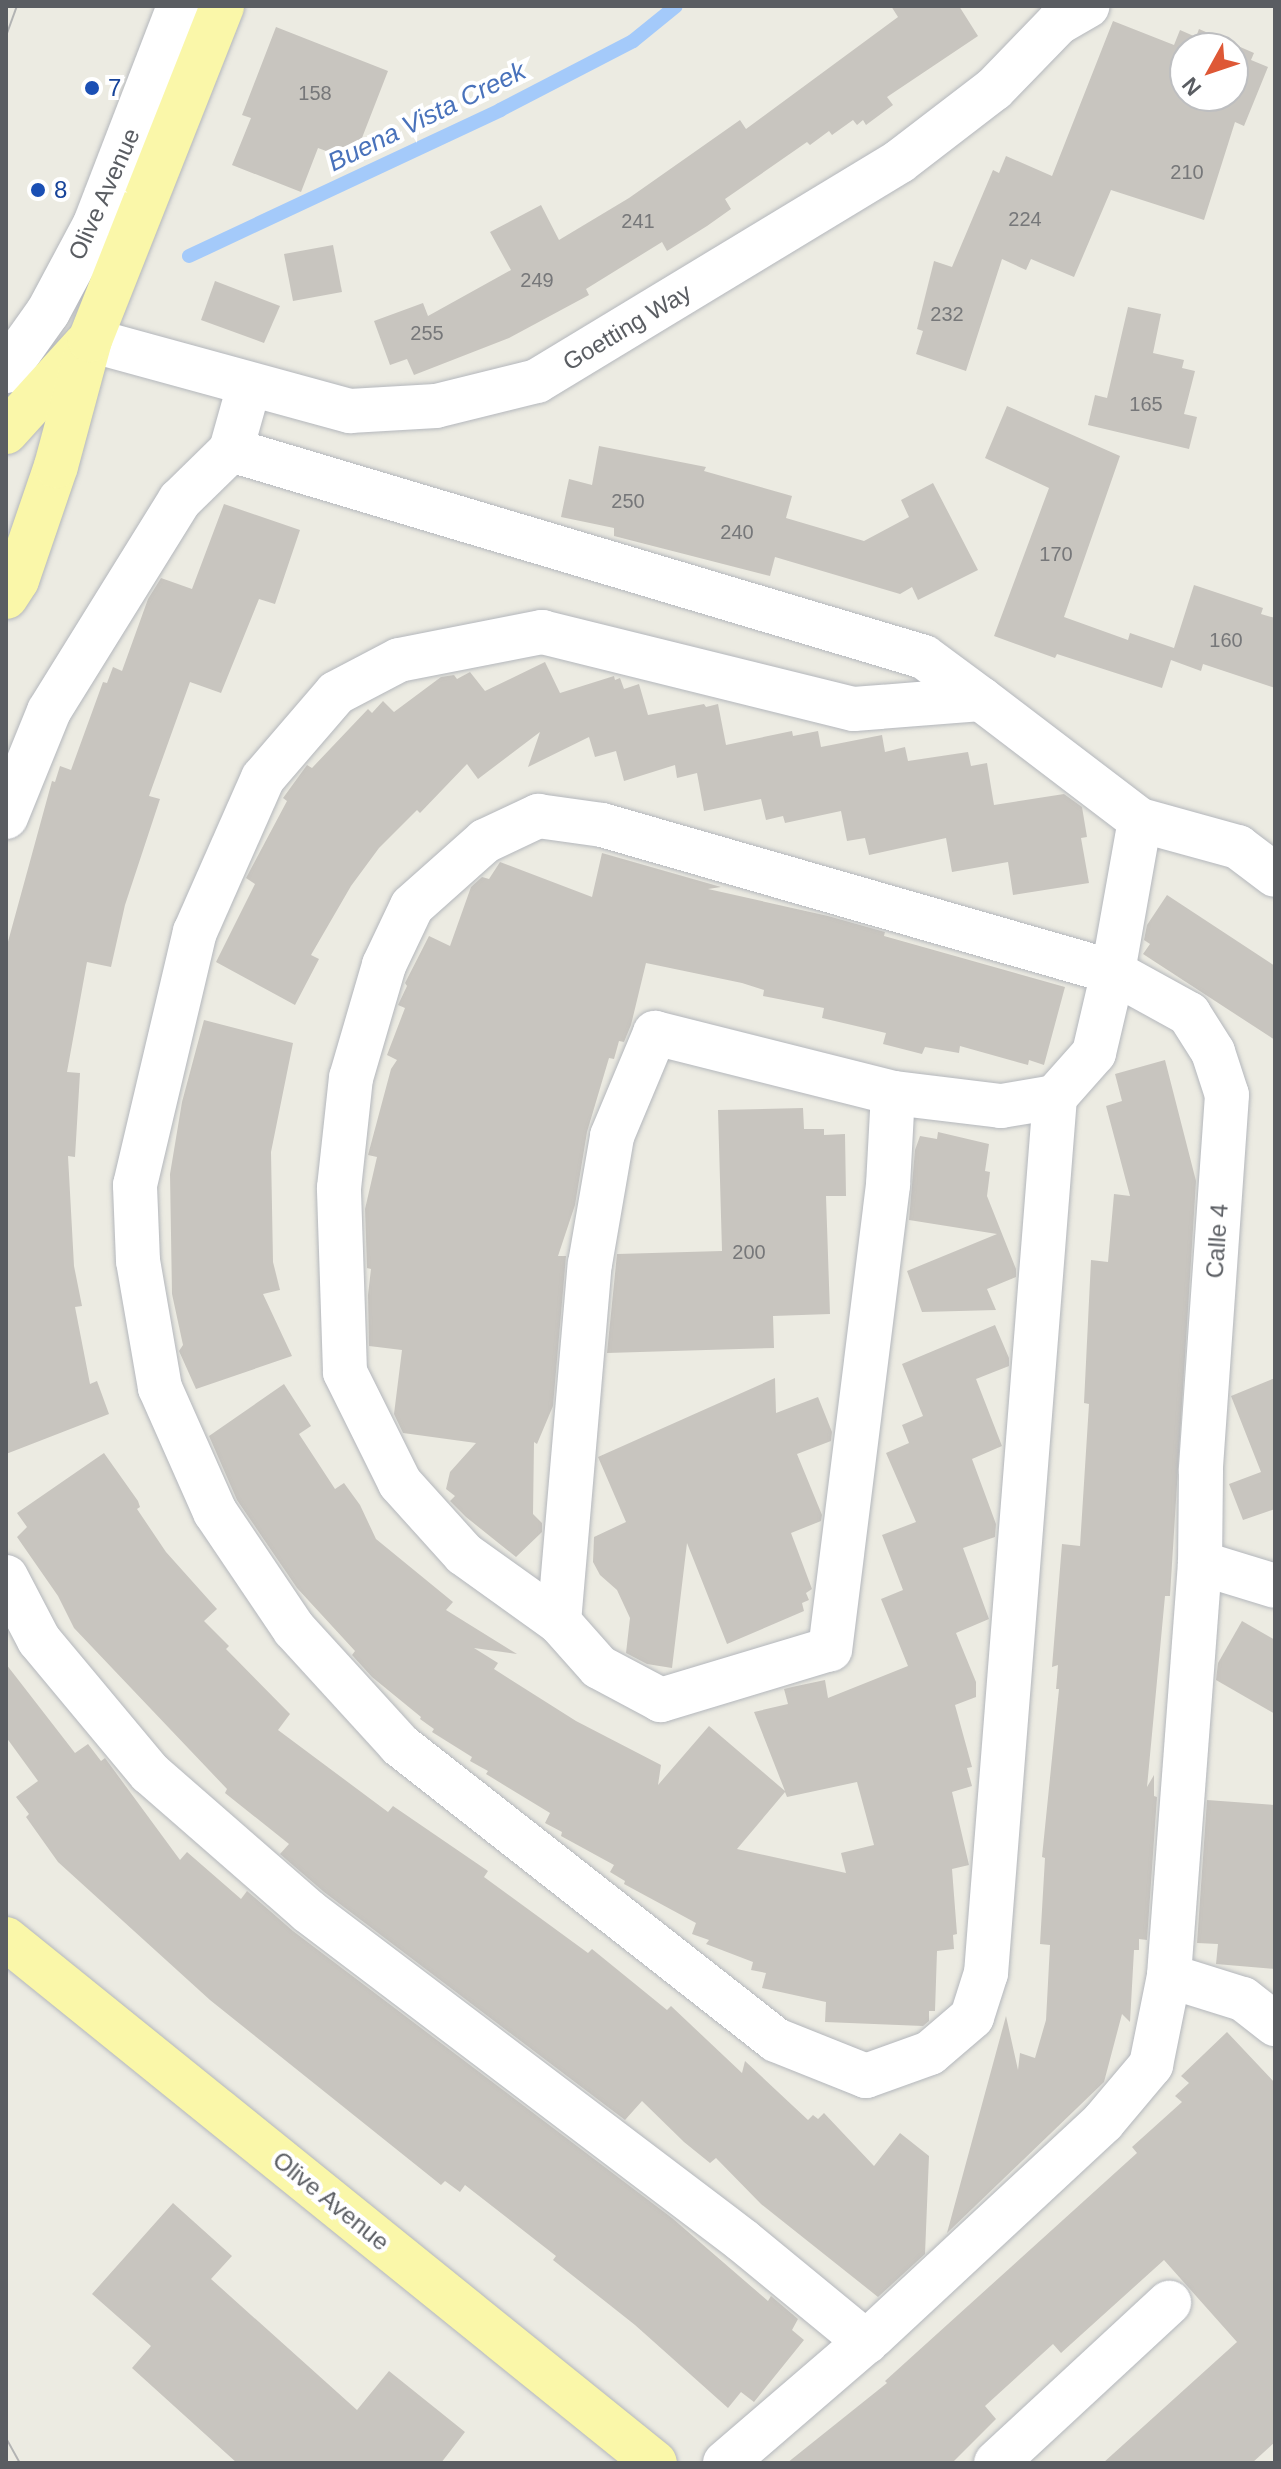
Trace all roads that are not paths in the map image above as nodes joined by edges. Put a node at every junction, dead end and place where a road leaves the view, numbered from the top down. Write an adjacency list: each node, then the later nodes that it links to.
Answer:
1 (179, 6): 5 (street, Olive Avenue)
2 (222, 6): 4 (main road, Olive Avenue)
3 (1088, 6): 9 (street, Goetting Way)
4 (189, 89): 5 (street); 6 (main road, Olive Avenue)
5 (95, 224): 7 (street); 8 (street, Olive Avenue)
6 (90, 340): 9 (street, Goetting Way); 10 (main road, Olive Avenue); 12 (main road, Olive Avenue)
7 (6, 346)
8 (6, 371)
9 (249, 386): 11 (street)
10 (6, 432)
11 (231, 450): 13 (street); 14 (street)
12 (6, 597)
13 (981, 699): 15 (street); 19 (street)
14 (6, 817)
15 (1140, 820): 16 (street); 17 (street)
16 (1275, 875)
17 (1113, 972): 19 (street); 20 (street, Calle 4); 23 (street, Calle 4)
18 (893, 1093): 19 (street); 23 (street); 23 (street, Calle 4)
19 (1055, 1097)
20 (1200, 1563): 22 (street); 25 (street, Calle 4)
21 (6, 1577): 28 (street)
22 (1275, 1586)
23 (559, 1622)
24 (6, 1939): 29 (main road, Olive Avenue)
25 (1169, 1976): 26 (street); 28 (street, Calle 4)
26 (1275, 2024)
27 (1169, 2303): 31 (street)
28 (866, 2342): 30 (street, Calle 4)
29 (655, 2463)
30 (725, 2463)
31 (996, 2463)

